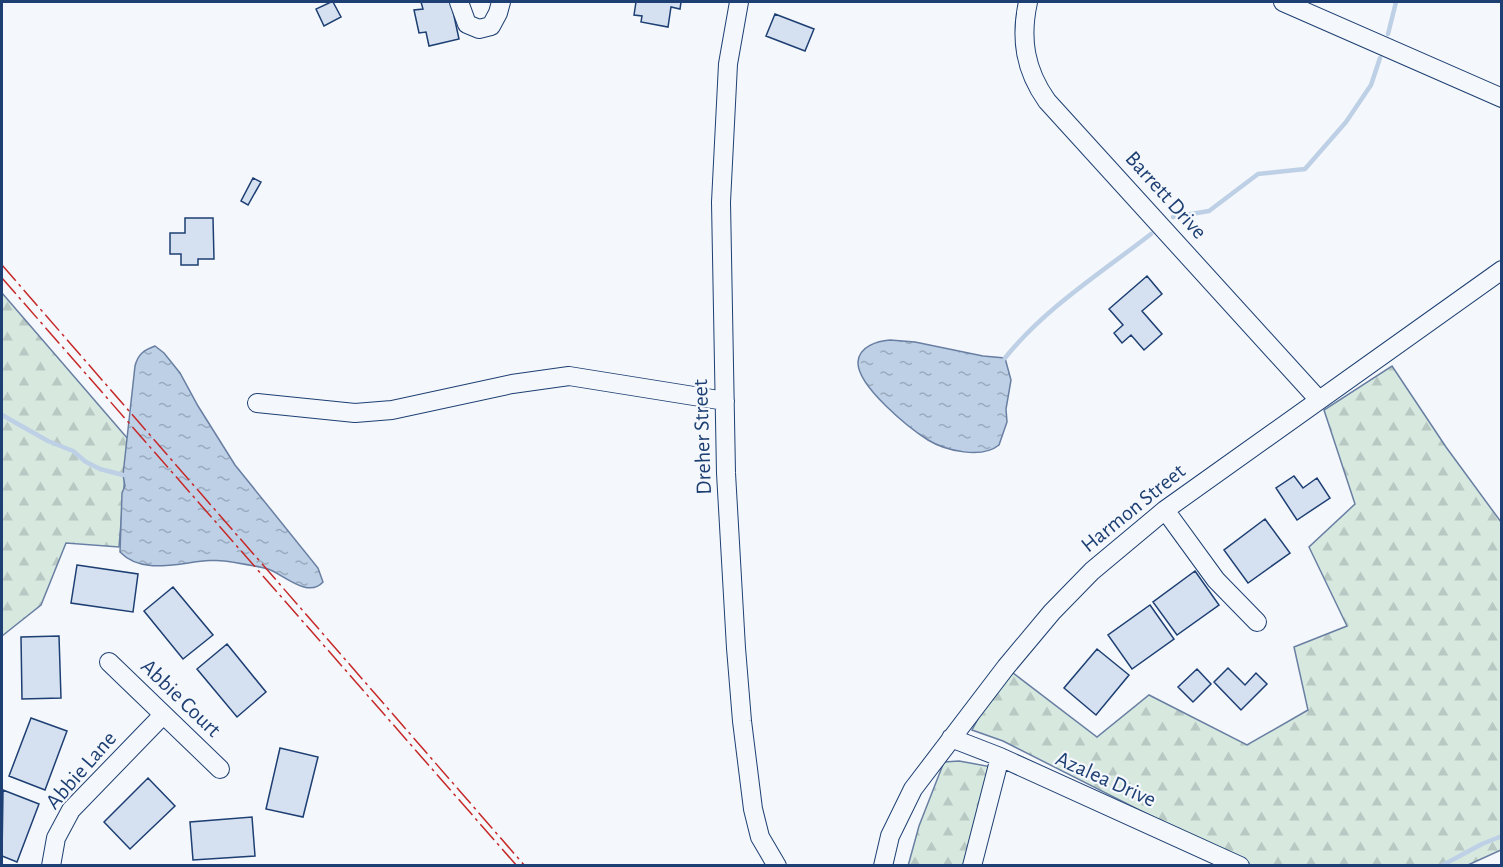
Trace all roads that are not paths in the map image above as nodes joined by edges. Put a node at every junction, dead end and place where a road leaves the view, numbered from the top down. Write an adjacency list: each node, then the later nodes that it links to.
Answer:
1 (459, 2): 2 (street)
2 (501, 2)
3 (739, 2): 9 (street, Dreher Street)
4 (1028, 2): 8 (street, Barrett Drive)
5 (1283, 2): 6 (street)
6 (1502, 98)
7 (1502, 270): 8 (street, Harmon Street)
8 (1319, 400): 11 (street, Harmon Street)
9 (725, 401): 10 (street); 19 (street, Dreher Street)
10 (257, 403)
11 (1166, 510): 12 (street); 15 (street, Harmon Street)
12 (1257, 622)
13 (109, 662): 14 (street, Abbie Court)
14 (163, 715): 17 (street, Abbie Court); 18 (street, Abbie Lane)
15 (951, 738): 16 (street, Azalea Drive); 20 (street, Harmon Street)
16 (1000, 757): 21 (street); 22 (street, Azalea Drive)
17 (220, 770)
18 (51, 866)
19 (777, 866)
20 (883, 866)
21 (972, 866)
22 (1240, 866)

